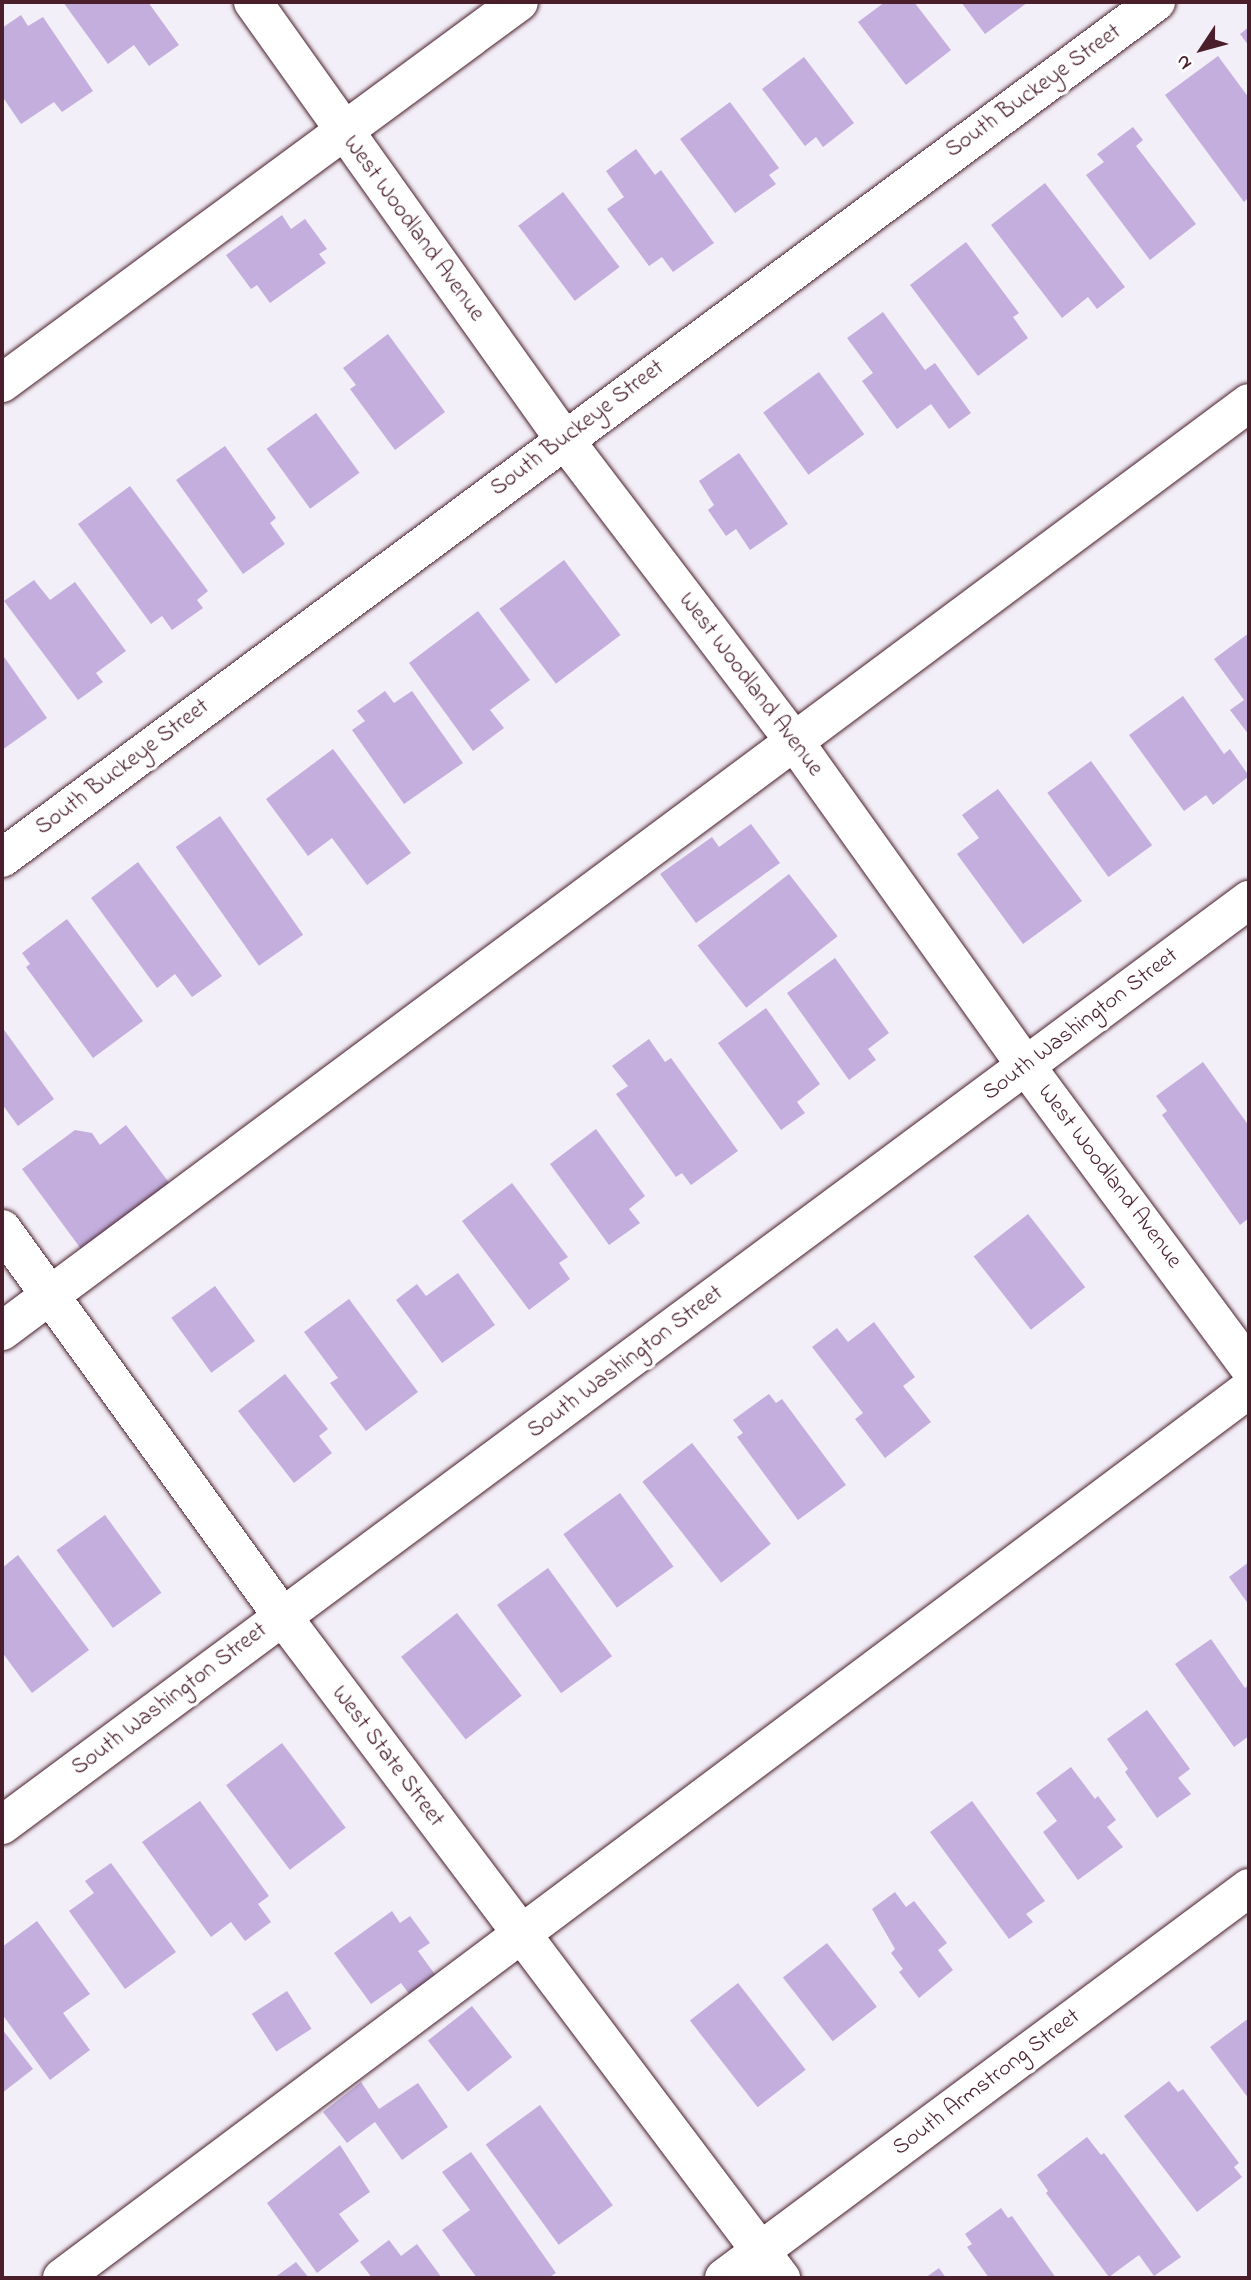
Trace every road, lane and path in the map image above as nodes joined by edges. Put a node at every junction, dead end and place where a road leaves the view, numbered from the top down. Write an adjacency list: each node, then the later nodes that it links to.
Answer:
1 (253, 2): 4 (street, West Woodland Avenue)
2 (519, 2): 4 (street)
3 (1156, 2): 7 (street, South Buckeye Street)
4 (344, 132): 5 (street); 7 (street, West Woodland Avenue)
5 (2, 383)
6 (1249, 403): 8 (street)
7 (564, 439): 8 (street, West Woodland Avenue); 9 (street, South Buckeye Street)
8 (794, 741): 11 (street, West Woodland Avenue); 13 (street)
9 (2, 858)
10 (1249, 900): 11 (street, South Washington Street)
11 (1026, 1066): 15 (street, West Woodland Avenue); 17 (street, South Washington Street)
12 (2, 1229): 13 (street, West State Street)
13 (50, 1295): 14 (street); 17 (street, West State Street)
14 (2, 1331)
15 (1249, 1367)
16 (1249, 1389): 20 (street)
17 (283, 1617): 18 (street, South Washington Street); 20 (street, West State Street)
18 (2, 1825)
19 (1249, 1888): 21 (street, South Armstrong Street)
20 (521, 1936): 21 (street, West State Street); 22 (street)
21 (771, 2265): 23 (street, South Armstrong Street)
22 (61, 2278)
23 (724, 2278)

